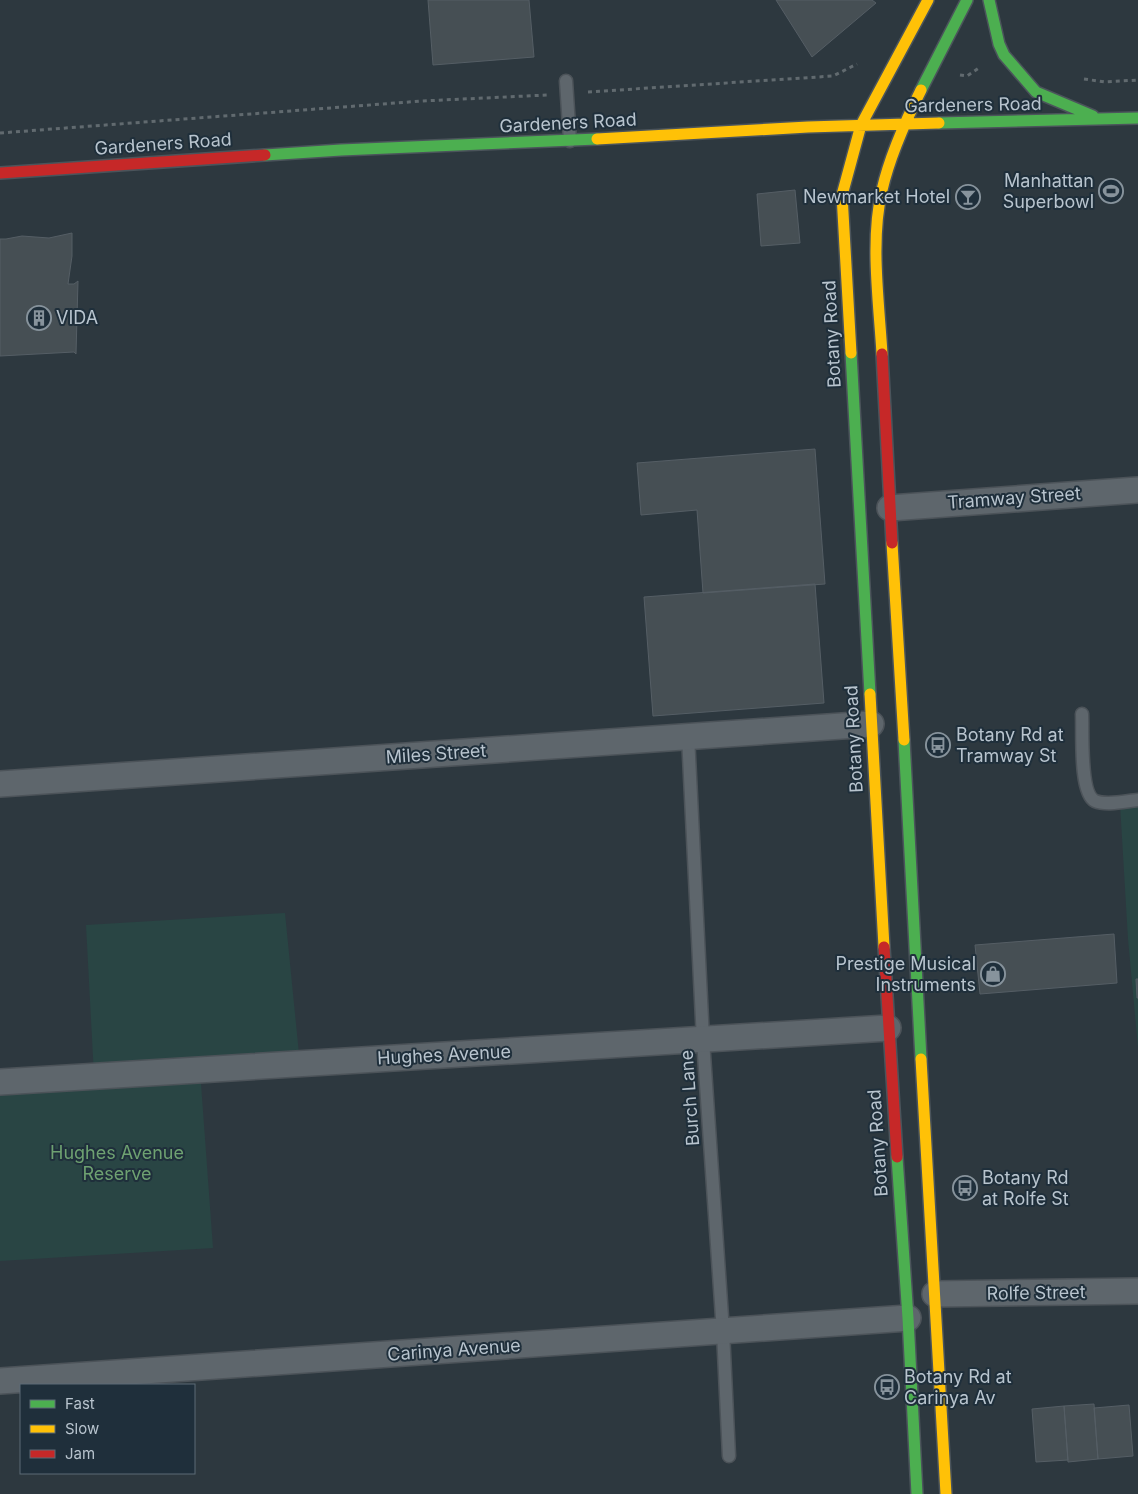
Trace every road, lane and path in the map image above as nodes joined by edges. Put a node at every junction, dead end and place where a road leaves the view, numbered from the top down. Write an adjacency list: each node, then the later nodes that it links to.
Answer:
1 (928, 0): 13 (main road, Botany Road)
2 (967, 0): 12 (main road)
3 (989, 0): 11 (main road)
4 (857, 64): 9 (path, Gardeners Road)
5 (983, 65): 6 (path)
6 (955, 75)
7 (1076, 78): 8 (path)
8 (1138, 80)
9 (566, 88): 14 (path, Gardeners Road); 15 (lane)
10 (1138, 118): 11 (main road, Gardeners Road)
11 (1101, 120): 12 (main road, Gardeners Road)
12 (904, 124): 13 (main road, Gardeners Road); 18 (main road)
13 (861, 125): 15 (main road, Gardeners Road); 20 (main road, Botany Road)
14 (0, 133)
15 (570, 140): 16 (main road, Gardeners Road)
16 (0, 173)
17 (1138, 490): 18 (street, Tramway Street)
18 (890, 508): 28 (main road)
19 (1082, 714): 23 (lane)
20 (871, 724): 21 (street, Miles Street); 24 (main road, Botany Road)
21 (688, 736): 22 (street, Miles Street); 25 (lane, Burch Lane)
22 (0, 784)
23 (1138, 800)
24 (888, 1028): 25 (street, Hughes Avenue); 29 (main road, Botany Road)
25 (703, 1040): 26 (street, Hughes Avenue); 30 (lane, Burch Lane)
26 (0, 1082)
27 (1138, 1291): 28 (street, Rolfe Street)
28 (935, 1294): 34 (main road)
29 (908, 1318): 30 (street, Carinya Avenue); 33 (main road, Botany Road)
30 (723, 1332): 31 (street, Carinya Avenue); 32 (lane, Burch Lane)
31 (0, 1381)
32 (729, 1456)
33 (917, 1494)
34 (946, 1494)

